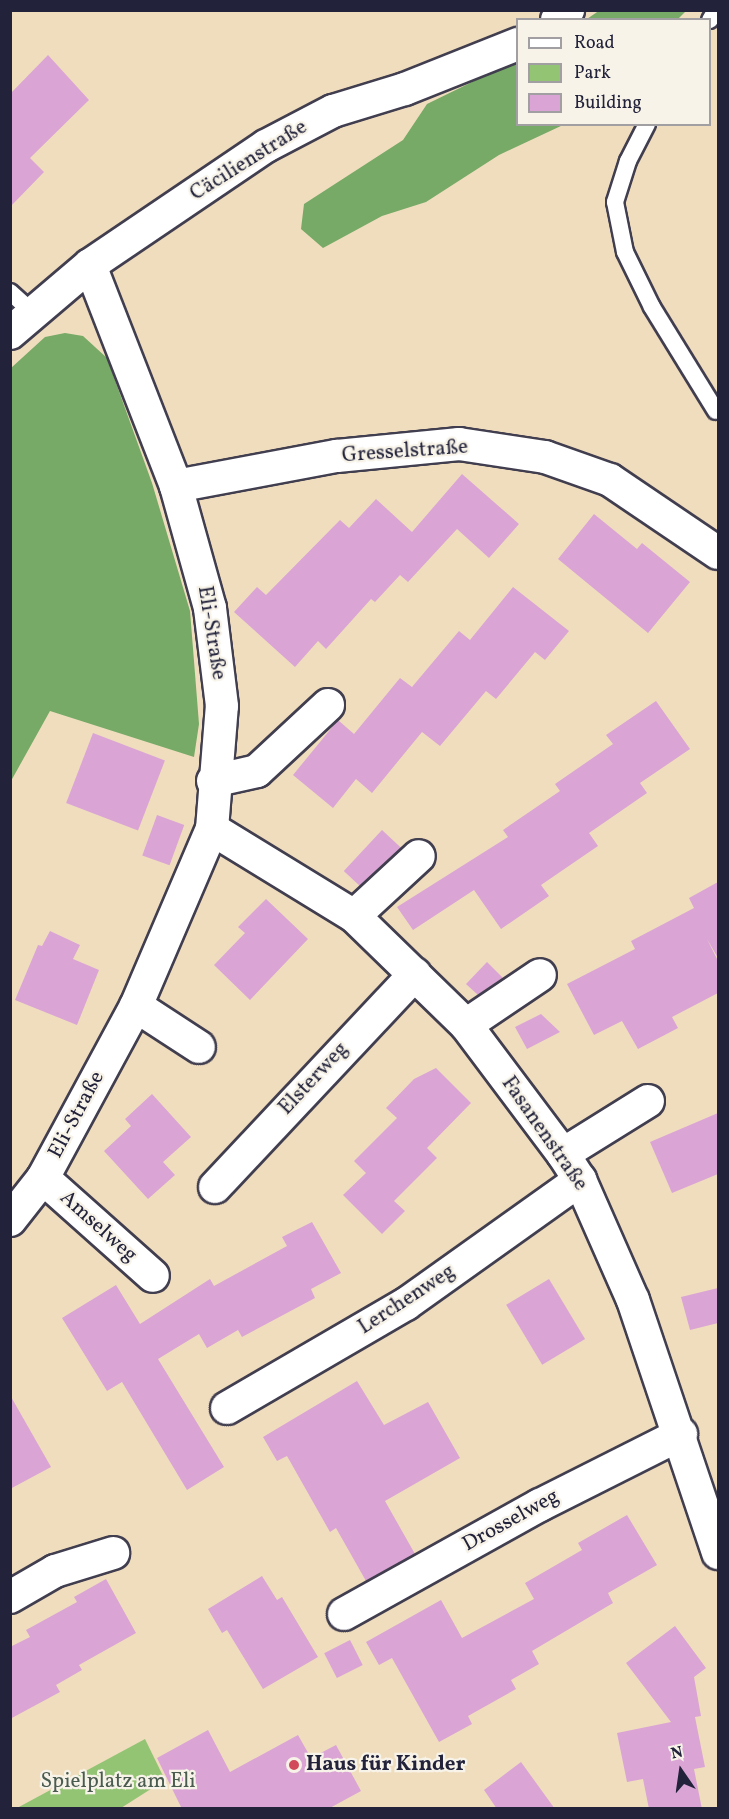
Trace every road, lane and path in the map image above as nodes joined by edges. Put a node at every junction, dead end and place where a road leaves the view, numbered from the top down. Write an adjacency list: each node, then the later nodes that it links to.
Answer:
1 (516, 45): 3 (street, Cäcilienstraße)
2 (646, 126): 5 (lane)
3 (90, 265): 4 (street, Cäcilienstraße); 6 (street, Eli-Straße)
4 (17, 312)
5 (716, 411)
6 (176, 486): 7 (street, Gresselstraße); 9 (street, Eli-Straße)
7 (718, 553)
8 (328, 705): 9 (street)
9 (213, 781): 10 (street, Eli-Straße)
10 (212, 829): 12 (street, Fasanenstraße); 15 (street, Eli-Straße)
11 (419, 855): 12 (street)
12 (354, 916): 13 (street, Fasanenstraße)
13 (415, 974): 16 (street, Fasanenstraße); 22 (street, Elsterweg)
14 (540, 975): 16 (street)
15 (135, 1006): 17 (street); 20 (street, Eli-Straße)
16 (466, 1025): 19 (street, Fasanenstraße)
17 (198, 1047)
18 (648, 1101): 19 (street)
19 (563, 1154): 21 (street, Fasanenstraße)
20 (43, 1178): 23 (street, Eli-Straße); 24 (street, Amselweg)
21 (580, 1180): 25 (street, Lerchenweg); 26 (street, Fasanenstraße)
22 (215, 1187)
23 (10, 1220)
24 (153, 1276)
25 (227, 1408)
26 (681, 1434): 28 (street, Fasanenstraße); 30 (street, Drosselweg)
27 (113, 1553): 29 (street)
28 (718, 1553)
29 (10, 1597)
30 (344, 1614)

